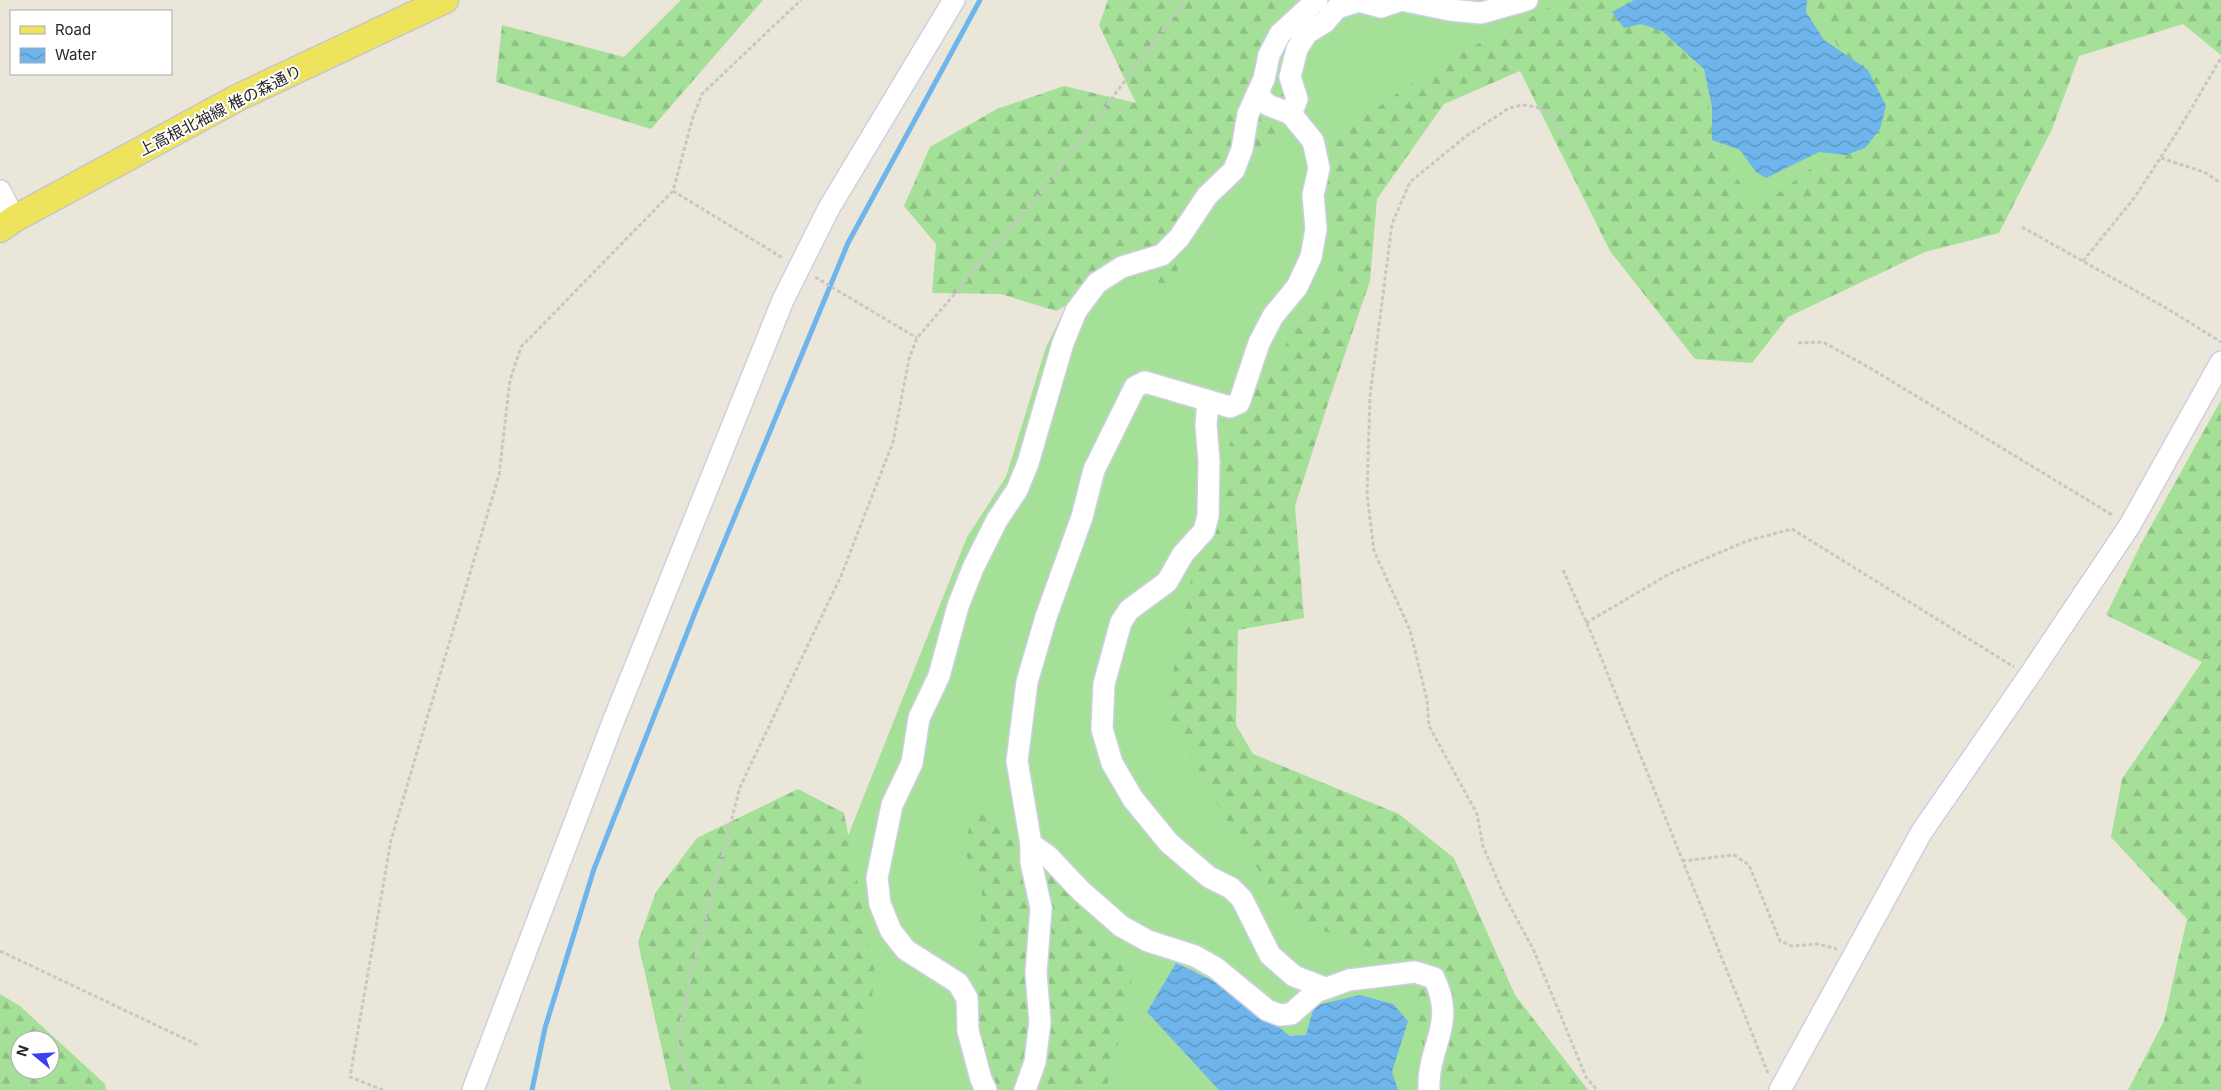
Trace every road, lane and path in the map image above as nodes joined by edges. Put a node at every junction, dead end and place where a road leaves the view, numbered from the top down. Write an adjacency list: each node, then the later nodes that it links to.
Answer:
1 (445, 0): 15 (main road, 上高根北袖線 椎の森通り)
2 (801, 0): 14 (path)
3 (954, 0): 18 (street)
4 (1186, 0): 19 (path)
5 (1317, 0): 8 (street)
6 (1527, 0): 9 (street)
7 (2221, 58): 11 (path)
8 (1257, 94): 9 (street); 38 (street)
9 (1291, 114): 23 (street)
10 (1566, 136): 41 (path)
11 (2160, 158): 12 (path); 17 (path)
12 (2221, 183)
13 (0, 191): 15 (street)
14 (673, 191): 18 (path); 35 (path)
15 (7, 224)
16 (2022, 227): 17 (path)
17 (2083, 261): 21 (path)
18 (801, 268): 19 (path); 36 (street)
19 (917, 338): 37 (path)
20 (1798, 342): 24 (path)
21 (2221, 342)
22 (2221, 362): 24 (street)
23 (1208, 401): 28 (street); 32 (street)
24 (2130, 525): 27 (street)
25 (1562, 570): 26 (path)
26 (1586, 622): 27 (path); 29 (path)
27 (2029, 676): 31 (street)
28 (1031, 844): 32 (street); 39 (street)
29 (1682, 861): 31 (path); 34 (path)
30 (0, 951): 33 (path)
31 (1854, 954): 34 (street)
32 (1325, 988): 40 (street)
33 (200, 1046)
34 (1776, 1085)
35 (383, 1090)
36 (473, 1090)
37 (692, 1090)
38 (986, 1090)
39 (1025, 1090)
40 (1429, 1090)
41 (1597, 1090)

